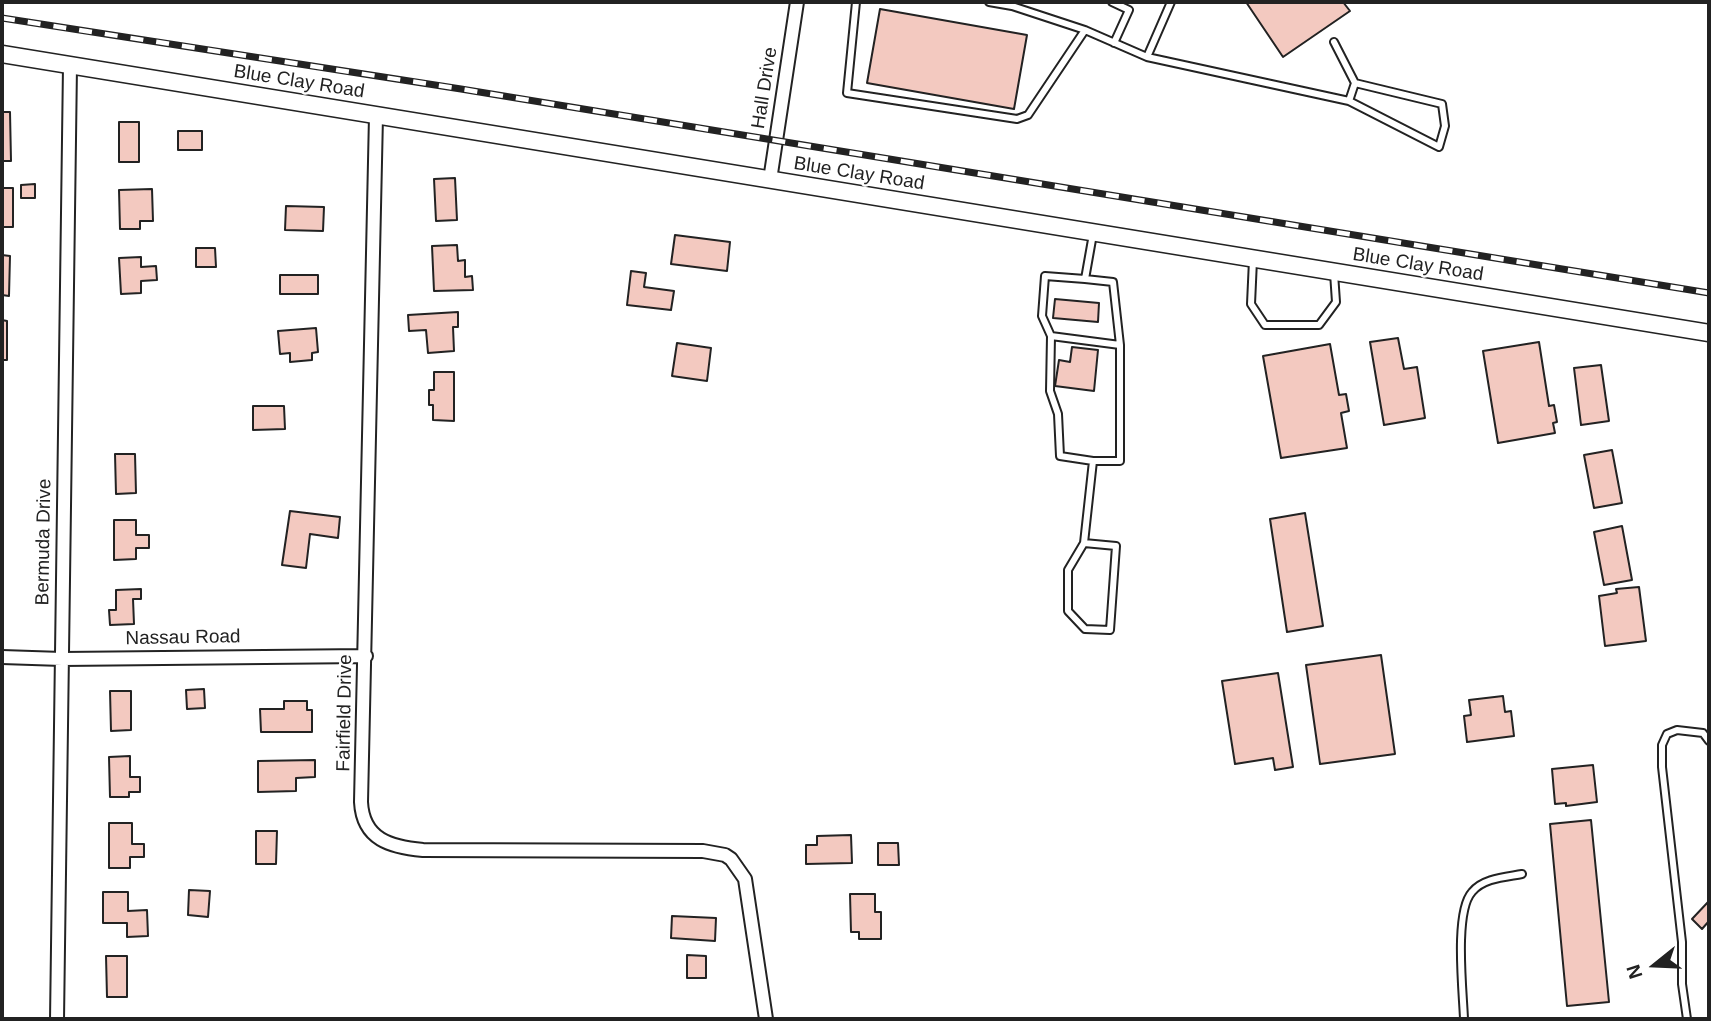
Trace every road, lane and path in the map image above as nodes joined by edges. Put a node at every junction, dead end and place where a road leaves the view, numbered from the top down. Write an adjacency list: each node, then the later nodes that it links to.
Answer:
1 (797, 2): 16 (street, Hall Drive)
2 (856, 2): 7 (lane)
3 (989, 2): 6 (lane)
4 (1112, 2): 9 (lane)
5 (1171, 2): 11 (lane)
6 (1012, 4): 7 (lane)
7 (1085, 30): 9 (lane)
8 (1334, 42): 13 (lane)
9 (1114, 43): 11 (lane)
10 (2, 54): 12 (street, Blue Clay Road)
11 (1147, 57): 14 (lane)
12 (70, 66): 15 (street, Blue Clay Road); 28 (street, Bermuda Drive)
13 (1355, 83): 14 (lane); 14 (lane)
14 (1349, 101)
15 (376, 116): 16 (street, Blue Clay Road); 26 (street, Fairfield Drive)
16 (770, 180): 17 (street, Blue Clay Road)
17 (1093, 234): 18 (street, Blue Clay Road); 20 (lane)
18 (1253, 260): 19 (street, Blue Clay Road); 19 (lane)
19 (1334, 273): 21 (street, Blue Clay Road)
20 (1085, 279): 22 (lane); 23 (lane)
21 (1709, 333)
22 (1051, 336): 23 (lane); 24 (lane)
23 (1120, 345): 24 (lane)
24 (1093, 461): 25 (lane)
25 (1084, 543): 25 (lane)
26 (366, 656): 28 (street, Nassau Road); 32 (street, Fairfield Drive)
27 (2, 657): 28 (street, Nassau Road)
28 (62, 659): 31 (street, Bermuda Drive)
29 (1709, 741): 34 (lane)
30 (1522, 874): 33 (lane)
31 (57, 1019)
32 (766, 1019)
33 (1464, 1019)
34 (1687, 1019)

